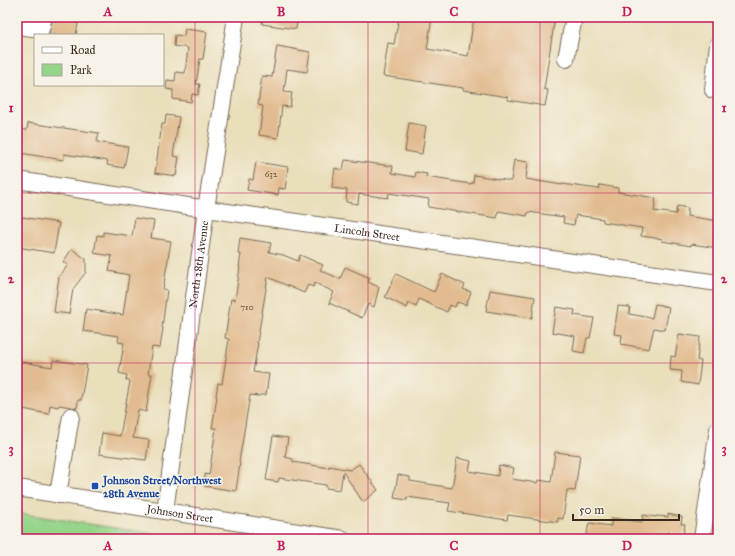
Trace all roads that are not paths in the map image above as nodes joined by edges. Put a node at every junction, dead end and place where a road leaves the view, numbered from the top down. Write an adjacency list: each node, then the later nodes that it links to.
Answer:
1 (44, 17): 4 (street)
2 (236, 17): 9 (street, North 28th Avenue)
3 (574, 17): 6 (street)
4 (17, 26)
5 (718, 44): 7 (street)
6 (566, 59)
7 (713, 90)
8 (17, 180): 9 (street, Lincoln Street)
9 (206, 209): 10 (street, Lincoln Street); 15 (street, North 28th Avenue)
10 (718, 282)
11 (71, 416): 14 (street)
12 (718, 429): 17 (street)
13 (17, 488): 14 (street, Johnson Street)
14 (58, 495): 15 (street, Johnson Street)
15 (165, 512): 16 (street, Johnson Street)
16 (343, 539)
17 (702, 539)

